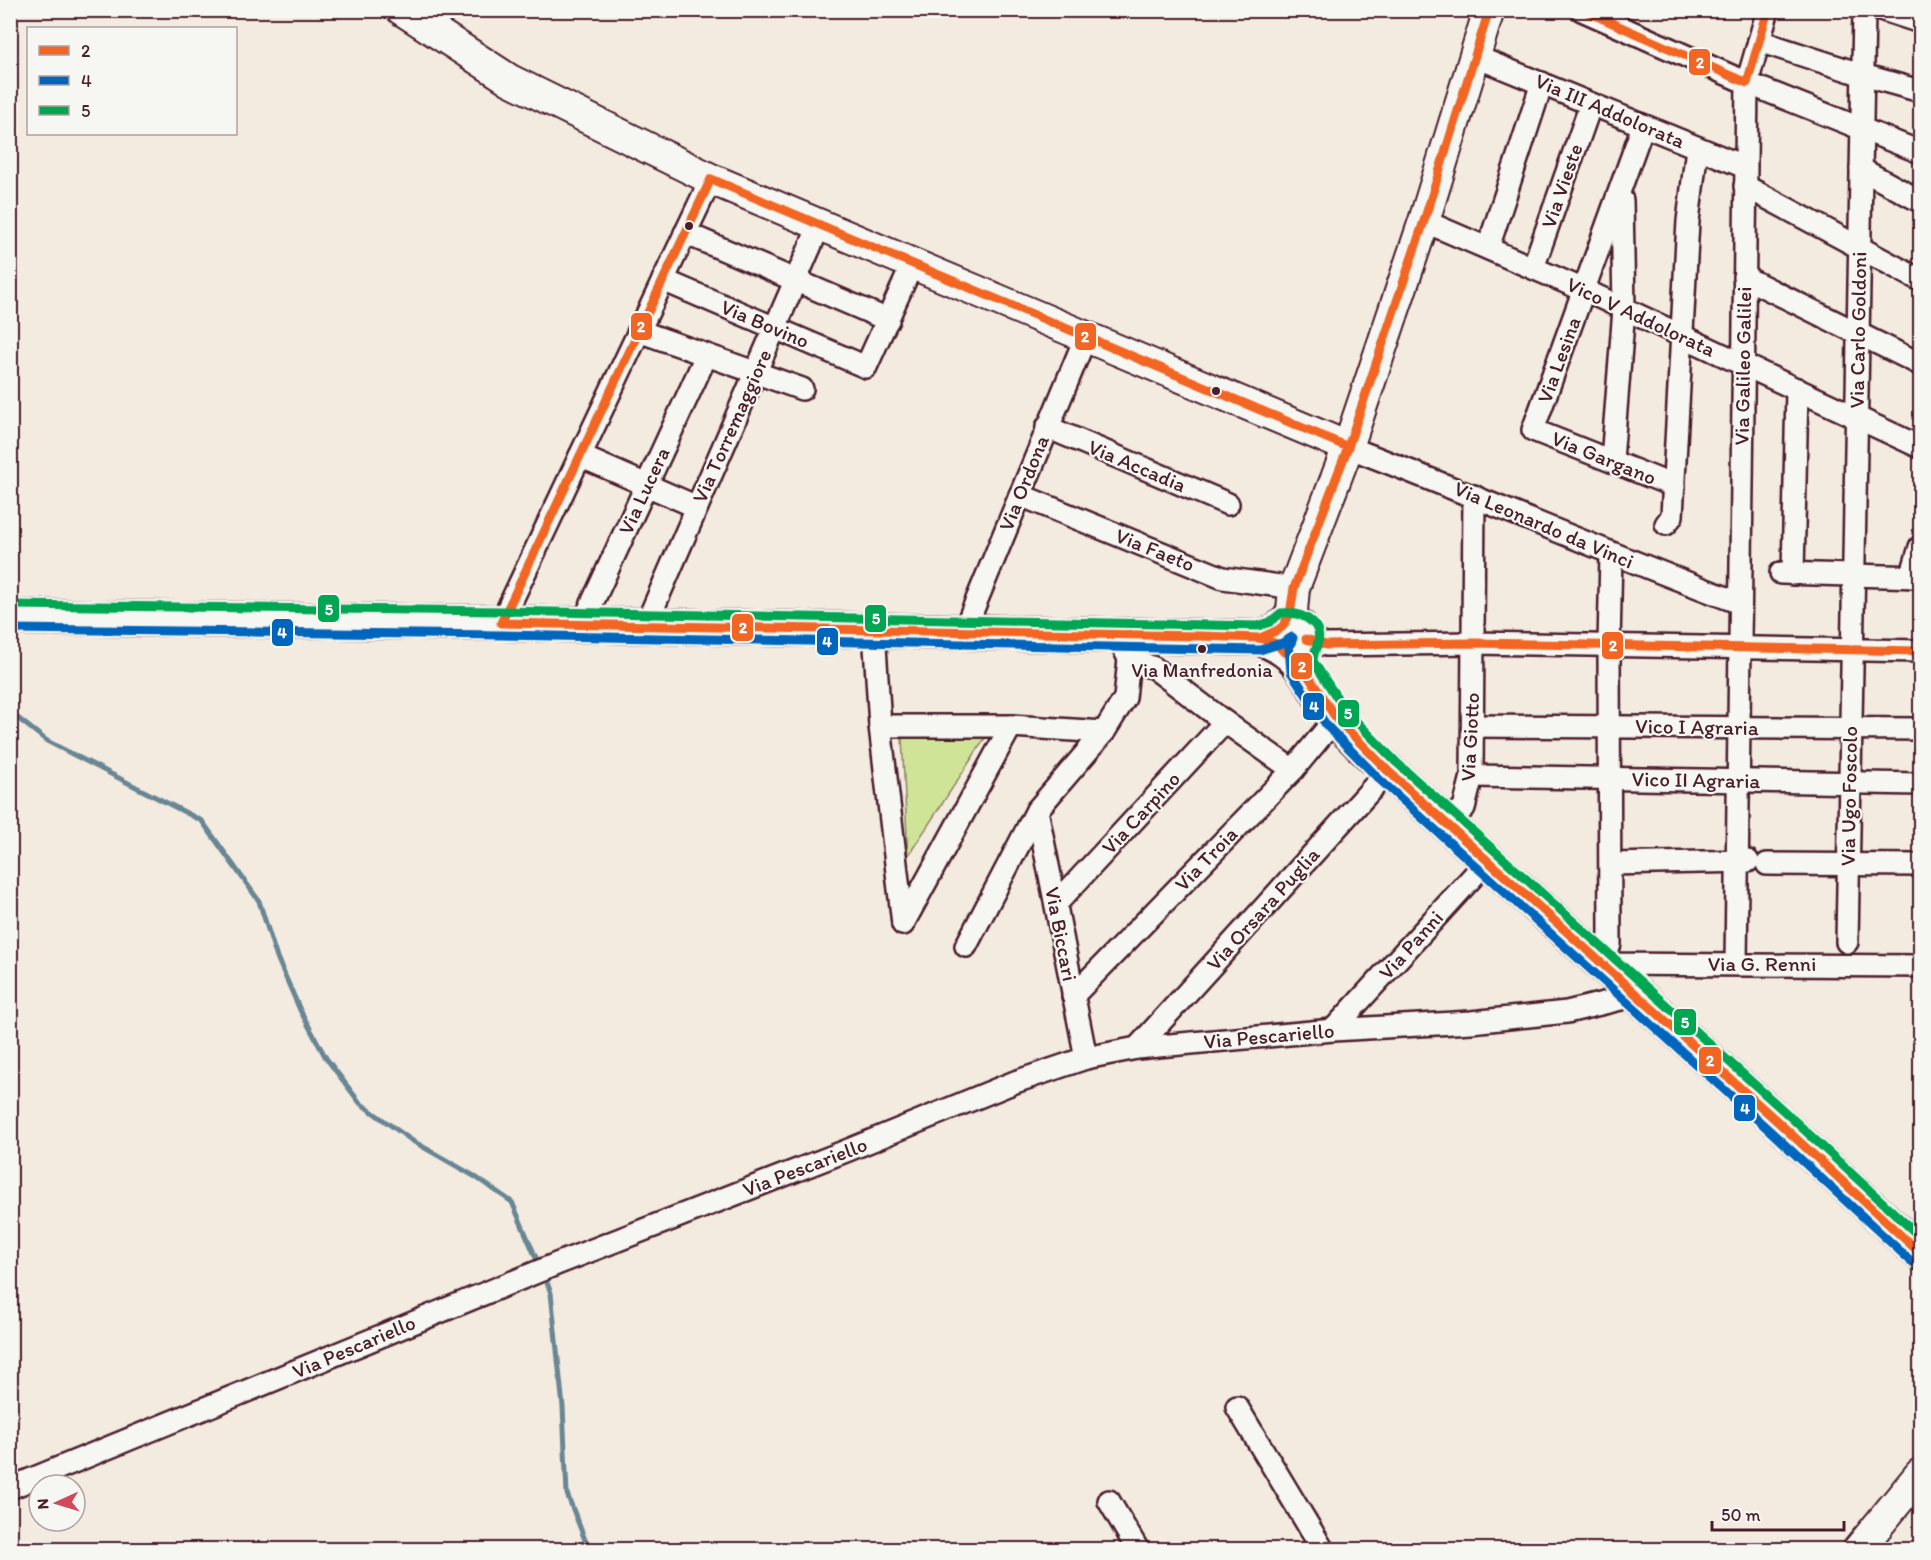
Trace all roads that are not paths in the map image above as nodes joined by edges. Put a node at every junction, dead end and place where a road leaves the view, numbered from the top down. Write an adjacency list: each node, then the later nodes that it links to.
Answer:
1 (402, 10): 21 (street)
2 (1489, 10): 9 (street)
3 (1582, 10): 12 (street)
4 (1768, 10): 8 (street, Via Galileo Galilei)
5 (1864, 10): 10 (street, Via Carlo Goldoni)
6 (1883, 10): 7 (street)
7 (1920, 22)
8 (1759, 41): 10 (street); 12 (street, Via Galileo Galilei)
9 (1474, 56): 11 (street, Via III Addolorata); 24 (street)
10 (1863, 75): 13 (street); 16 (street, Via Carlo Goldoni)
11 (1542, 83): 14 (street, Via III Addolorata); 27 (street)
12 (1746, 83): 16 (street); 20 (street, Via Galileo Galilei)
13 (1920, 91)
14 (1591, 104): 15 (street, Via III Addolorata); 30 (street, Via Vieste)
15 (1644, 126): 17 (street, Via III Addolorata); 22 (street, Via Lesina)
16 (1862, 130): 18 (street); 19 (street, Via Carlo Goldoni)
17 (1697, 148): 20 (street, Via III Addolorata); 42 (street)
18 (1920, 152)
19 (1861, 169): 23 (street); 28 (street, Via Carlo Goldoni)
20 (1745, 176): 28 (street, Via III Addolorata); 31 (street, Via Galileo Galilei)
21 (711, 179): 25 (street); 26 (street)
22 (1622, 185): 35 (street, Via Lesina); 36 (street)
23 (1920, 201)
24 (1424, 221): 27 (street, Vico V Addolorata); 52 (street)
25 (820, 224): 29 (street); 33 (street, Via Torremaggiore)
26 (686, 233): 32 (street); 33 (street)
27 (1488, 248): 30 (street, Vico V Addolorata)
28 (1860, 249): 34 (street, Via III Addolorata); 40 (street, Via Carlo Goldoni)
29 (913, 263): 37 (street); 41 (street)
30 (1533, 268): 35 (street, Vico V Addolorata)
31 (1744, 277): 40 (street); 44 (street, Via Galileo Galilei)
32 (663, 280): 38 (street, Via Bovino); 39 (street)
33 (796, 280): 37 (street); 38 (street, Via Torremaggiore)
34 (1920, 280)
35 (1584, 290): 36 (street, Vico V Addolorata); 51 (street, Via Lesina)
36 (1624, 309): 42 (street, Vico V Addolorata); 55 (street)
37 (888, 320): 38 (street, Via Bovino)
38 (775, 328): 46 (street, Via Torremaggiore)
39 (639, 331): 43 (street); 54 (street)
40 (1858, 333): 45 (street); 49 (street, Via Carlo Goldoni)
41 (1086, 336): 50 (street, Via Ordona); 52 (street)
42 (1681, 336): 44 (street, Vico V Addolorata); 57 (street)
43 (706, 356): 46 (street); 56 (street, Via Lucera)
44 (1743, 364): 48 (street, Vico V Addolorata); 67 (street, Via Galileo Galilei)
45 (1920, 364)
46 (756, 372): 47 (street); 61 (street, Via Torremaggiore)
47 (802, 389)
48 (1797, 389): 49 (street, Vico V Addolorata); 65 (street)
49 (1857, 418): 53 (street, Vico V Addolorata); 65 (street, Via Carlo Goldoni)
50 (1047, 427): 58 (street, Via Ordona); 60 (street, Via Accadia)
51 (1533, 430): 55 (street, Via Gargano)
52 (1348, 447): 59 (street, Via Leonardo da Vinci); 74 (street)
53 (1920, 447)
54 (580, 456): 56 (street); 69 (street)
55 (1612, 460): 57 (street, Via Gargano)
56 (646, 485): 61 (street); 70 (street, Via Lucera)
57 (1674, 486): 62 (street)
58 (1020, 495): 73 (street, Via Ordona); 74 (street, Via Faeto)
59 (1474, 496): 64 (street, Via Leonardo da Vinci); 75 (street, Via Giotto)
60 (1228, 504)
61 (697, 507): 71 (street, Via Torremaggiore)
62 (1666, 524)
63 (1920, 547): 66 (street)
64 (1611, 554): 67 (street, Via Leonardo da Vinci); 76 (street)
65 (1853, 575): 66 (street); 79 (street, Via Carlo Goldoni)
66 (1916, 577)
67 (1740, 603): 78 (street, Via Galileo Galilei)
68 (10, 617): 69 (main road)
69 (501, 623): 70 (main road)
70 (582, 625): 71 (main road)
71 (645, 627): 72 (main road)
72 (874, 630): 73 (main road); 83 (street)
73 (964, 631): 77 (main road)
74 (1289, 633): 75 (street, Via Faeto); 77 (main road); 81 (main road)
75 (1473, 643): 76 (street, Via Faeto); 85 (street, Via Giotto)
76 (1609, 645): 78 (street, Via Faeto); 86 (street)
77 (1123, 647): 82 (street); 90 (street)
78 (1740, 648): 79 (street, Via Faeto); 87 (street, Via Galileo Galilei)
79 (1852, 650): 80 (street, Via Faeto); 88 (street, Via Ugo Foscolo)
80 (1920, 651)
81 (1336, 718): 91 (street, Via Troia); 92 (main road)
82 (1225, 722): 91 (street); 105 (street, Via Carpino)
83 (880, 726): 84 (street); 84 (street)
84 (1011, 726): 90 (street)
85 (1473, 726): 86 (street, Vico I Agraria); 93 (street, Via Giotto)
86 (1610, 726): 87 (street, Vico I Agraria); 94 (street)
87 (1739, 728): 88 (street, Vico I Agraria); 95 (street, Via Galileo Galilei)
88 (1850, 729): 89 (street, Vico I Agraria); 96 (street, Via Ugo Foscolo)
89 (1920, 729)
90 (1104, 732): 98 (street)
91 (1293, 770): 112 (street, Via Troia)
92 (1389, 771): 99 (main road); 114 (street, Via Orsara Puglia)
93 (1472, 776): 94 (street, Vico II Agraria); 99 (street, Via Giotto)
94 (1611, 779): 95 (street, Vico II Agraria); 102 (street)
95 (1737, 781): 96 (street, Vico II Agraria); 101 (street, Via Galileo Galilei)
96 (1849, 782): 97 (street, Vico II Agraria); 104 (street, Via Ugo Foscolo)
97 (1920, 784)
98 (1037, 810): 105 (street, Via Biccari); 107 (street)
99 (1446, 821): 100 (main road)
100 (1488, 860): 108 (main road); 113 (street, Via Panni)
101 (1751, 862): 102 (street); 104 (street); 109 (street, Via Galileo Galilei)
102 (1611, 864): 108 (street)
103 (1920, 865): 104 (street)
104 (1848, 866): 106 (street, Via Ugo Foscolo)
105 (1056, 904): 112 (street, Via Biccari)
106 (1846, 942)
107 (966, 946)
108 (1603, 964): 109 (street, Via G. Renni); 111 (main road)
109 (1736, 964): 110 (street, Via G. Renni)
110 (1920, 966)
111 (1637, 995): 113 (street, Via Pescariello); 116 (main road)
112 (1073, 996): 115 (street, Via Biccari)
113 (1333, 1030): 114 (street, Via Pescariello)
114 (1137, 1048): 115 (street, Via Pescariello)
115 (1086, 1058): 119 (street, Via Pescariello)
116 (1920, 1253)
117 (1237, 1407): 122 (street)
118 (1920, 1474): 123 (street)
119 (10, 1488)
120 (1110, 1501): 121 (street)
121 (1138, 1550)
122 (1323, 1550)
123 (1858, 1550)

